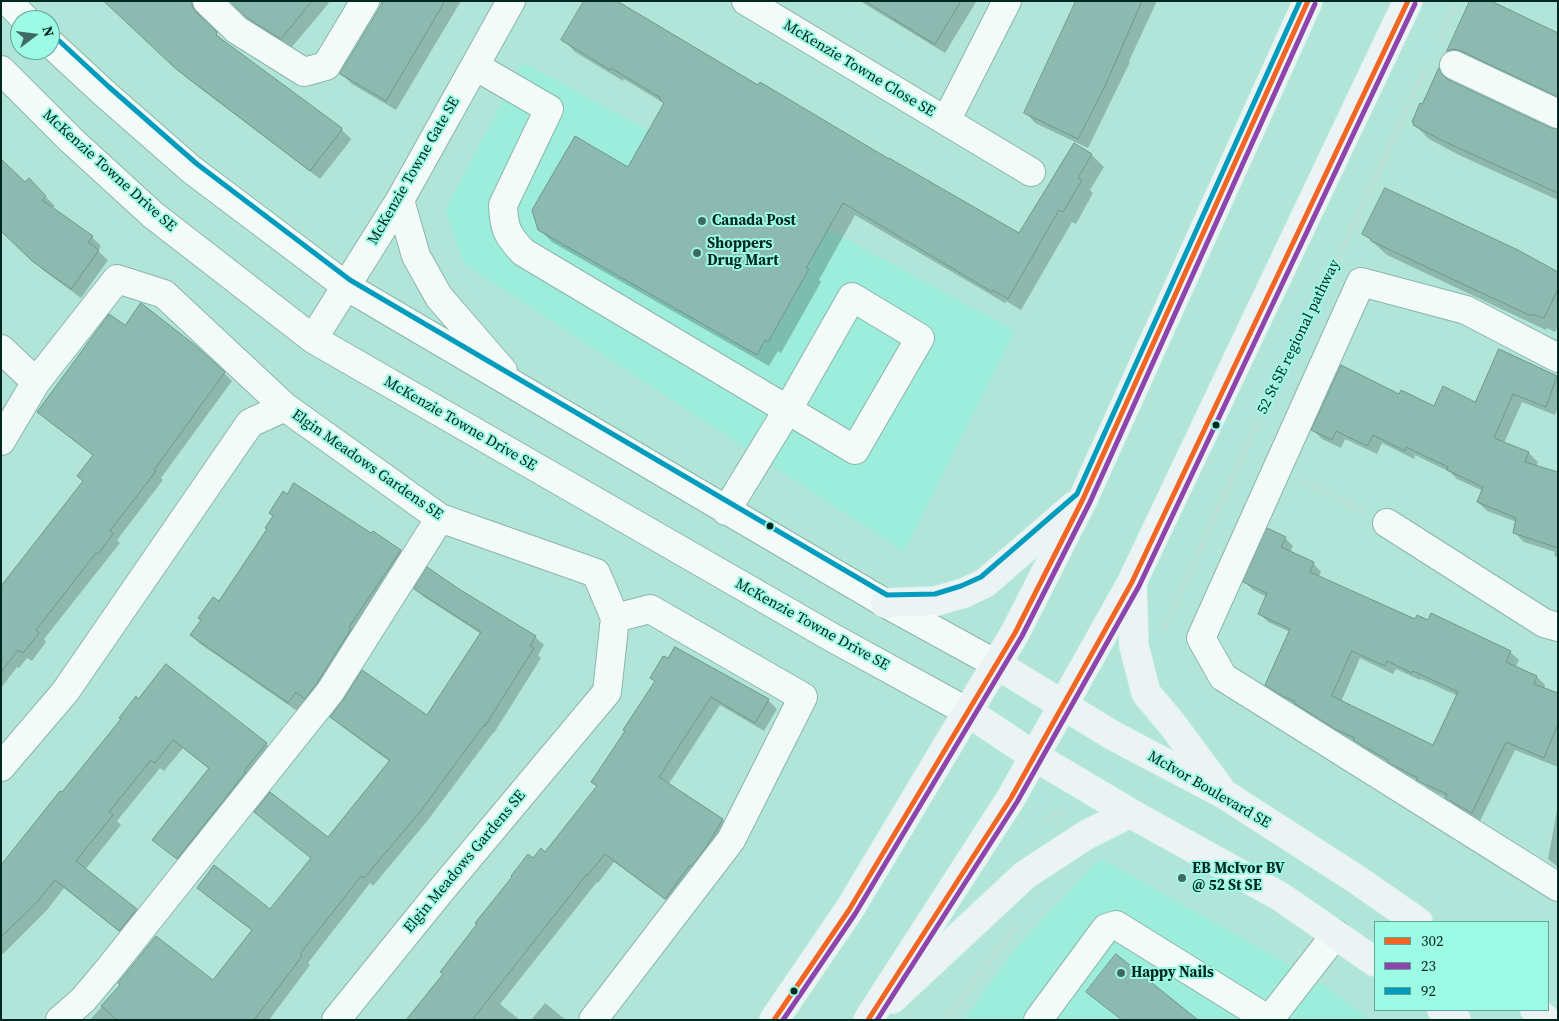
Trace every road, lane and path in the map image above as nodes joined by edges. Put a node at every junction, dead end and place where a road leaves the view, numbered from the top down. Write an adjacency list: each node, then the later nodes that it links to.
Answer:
1 (207, 1): 2 (street)
2 (365, 1)
3 (511, 1): 11 (street, McKenzie Towne Gate SE)
4 (746, 1): 14 (street, McKenzie Towne Close SE)
5 (1007, 1): 14 (street, McKenzie Towne Close SE)
6 (1308, 1): 28 (main road)
7 (1408, 1): 32 (main road)
8 (1457, 1): 10 (path, 52 St SE regional pathway)
9 (60, 52): 17 (street)
10 (1440, 58): 13 (street); 26 (path, 52 St SE regional pathway)
11 (475, 66): 16 (street, McKenzie Towne Gate SE); 24 (street)
12 (1, 70): 18 (street, McKenzie Towne Drive SE)
13 (1558, 114)
14 (946, 121): 15 (street, McKenzie Towne Close SE)
15 (1031, 172)
16 (400, 200): 17 (street, McKenzie Towne Gate SE); 22 (street)
17 (346, 286): 18 (street, McKenzie Towne Gate SE); 22 (street)
18 (313, 339): 39 (street, McKenzie Towne Drive SE)
19 (1, 349): 21 (street)
20 (1557, 356): 27 (street)
21 (36, 382): 23 (street); 25 (street)
22 (517, 388): 29 (street)
23 (285, 407): 30 (street, Elgin Meadows Gardens SE); 41 (street, Elgin Meadows Gardens SE)
24 (787, 411): 24 (street); 29 (street)
25 (1, 441)
26 (1245, 449): 27 (path); 36 (path, 52 St SE regional pathway)
27 (1277, 469): 31 (path); 46 (street)
28 (1083, 499): 33 (main road); 37 (main road)
29 (726, 511): 33 (street)
30 (440, 518): 34 (street, Elgin Meadows Gardens SE); 53 (street)
31 (1387, 523): 35 (street)
32 (1132, 582): 38 (main road); 42 (main road)
33 (885, 603): 37 (street)
34 (615, 618): 54 (street, Elgin Meadows Gardens SE); 55 (street)
35 (1558, 627)
36 (1162, 634)
37 (996, 664): 38 (main road, McIvor Boulevard SE); 39 (main road)
38 (1063, 704): 40 (main road); 42 (main road, McIvor Boulevard SE)
39 (968, 712): 40 (main road); 56 (main road)
40 (1034, 756): 44 (main road); 57 (main road)
41 (1, 767)
42 (1224, 794): 48 (main road, McIvor Boulevard SE)
43 (1068, 810): 45 (path)
44 (1130, 813): 49 (main road); 57 (main road)
45 (1045, 820)
46 (1558, 887)
47 (1021, 920): 58 (path)
48 (1417, 921)
49 (1336, 934): 50 (main road); 60 (street)
50 (1374, 961)
51 (1443, 1011): 61 (main road)
52 (1536, 1011): 62 (main road)
53 (60, 1020)
54 (336, 1020)
55 (593, 1020)
56 (774, 1020)
57 (868, 1020)
58 (945, 1020)
59 (1038, 1020): 60 (street)
60 (1269, 1020)
61 (1456, 1020)
62 (1546, 1020)

